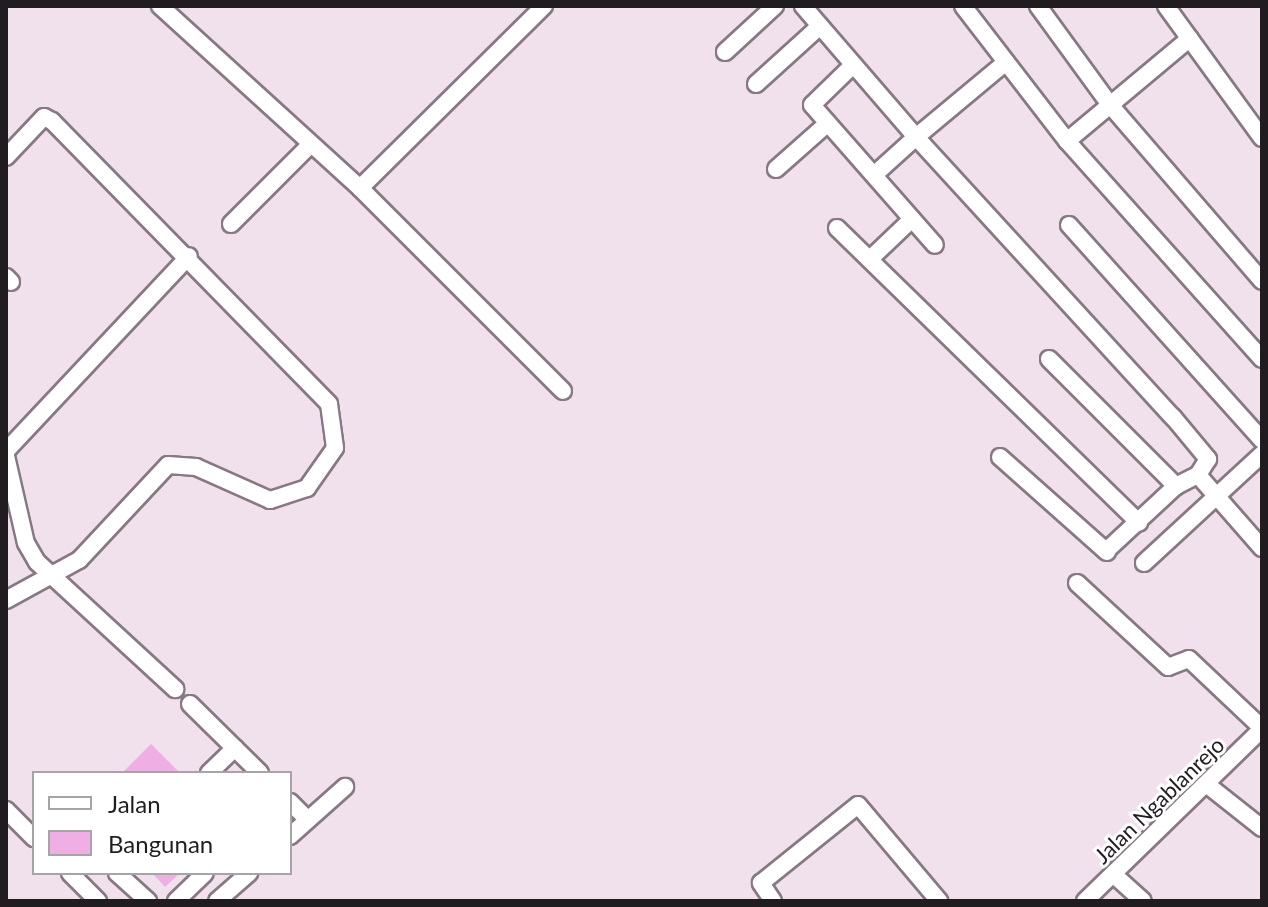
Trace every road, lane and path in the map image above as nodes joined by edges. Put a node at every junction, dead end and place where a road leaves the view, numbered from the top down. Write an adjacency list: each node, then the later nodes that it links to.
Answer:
1 (160, 6): 19 (street)
2 (544, 6): 23 (street)
3 (775, 6): 10 (street)
4 (803, 6): 8 (street)
5 (963, 6): 11 (street)
6 (1038, 6): 14 (street)
7 (1166, 6): 9 (street)
8 (820, 26): 12 (street); 13 (street)
9 (1190, 38): 14 (street); 17 (street)
10 (725, 52)
11 (1006, 62): 16 (street); 18 (street)
12 (853, 65): 15 (street); 16 (street)
13 (756, 84)
14 (1111, 106): 18 (street); 31 (street)
15 (828, 123): 21 (street); 22 (street)
16 (916, 137): 22 (street); 39 (street)
17 (1262, 138)
18 (1067, 141): 33 (street)
19 (311, 144): 23 (street); 25 (street)
20 (6, 157): 29 (street)
21 (776, 169)
22 (874, 175): 24 (street)
23 (360, 188): 34 (street)
24 (912, 219): 28 (street); 30 (street)
25 (231, 224)
26 (1069, 225): 35 (street)
27 (837, 228): 30 (street)
28 (935, 245)
29 (189, 256): 36 (street); 45 (street)
30 (870, 259): 42 (street)
31 (1262, 281)
32 (1049, 359): 40 (street)
33 (1262, 359)
34 (563, 391)
35 (1262, 440)
36 (6, 454): 45 (street)
37 (1262, 454): 41 (street)
38 (1000, 457): 42 (street)
39 (1198, 475): 40 (street); 41 (street)
40 (1176, 486): 42 (street)
41 (1218, 499): 43 (street); 44 (street)
42 (1139, 523)
43 (1262, 548)
44 (1144, 563)
45 (53, 580): 47 (street); 48 (street)
46 (1077, 583): 50 (street)
47 (6, 600)
48 (175, 689)
49 (190, 704): 51 (street)
50 (1262, 728): 55 (street, Jalan Ngablanrejo)
51 (235, 748): 52 (street); 53 (street)
52 (211, 771)
53 (258, 771)
54 (345, 787): 58 (street)
55 (1210, 787): 59 (street); 62 (street, Jalan Ngablanrejo)
56 (292, 804): 58 (street)
57 (6, 810): 61 (street)
58 (308, 820): 60 (street)
59 (1262, 828)
60 (292, 834)
61 (32, 836)
62 (1113, 874): 73 (street, Jalan Ngablanrejo); 74 (street)
63 (72, 875): 67 (street)
64 (119, 875): 68 (street)
65 (203, 875): 69 (street)
66 (247, 875): 70 (street)
67 (98, 901)
68 (148, 901)
69 (176, 901)
70 (217, 901)
71 (773, 901): 72 (street)
72 (939, 901)
73 (1085, 901)
74 (1143, 901)

